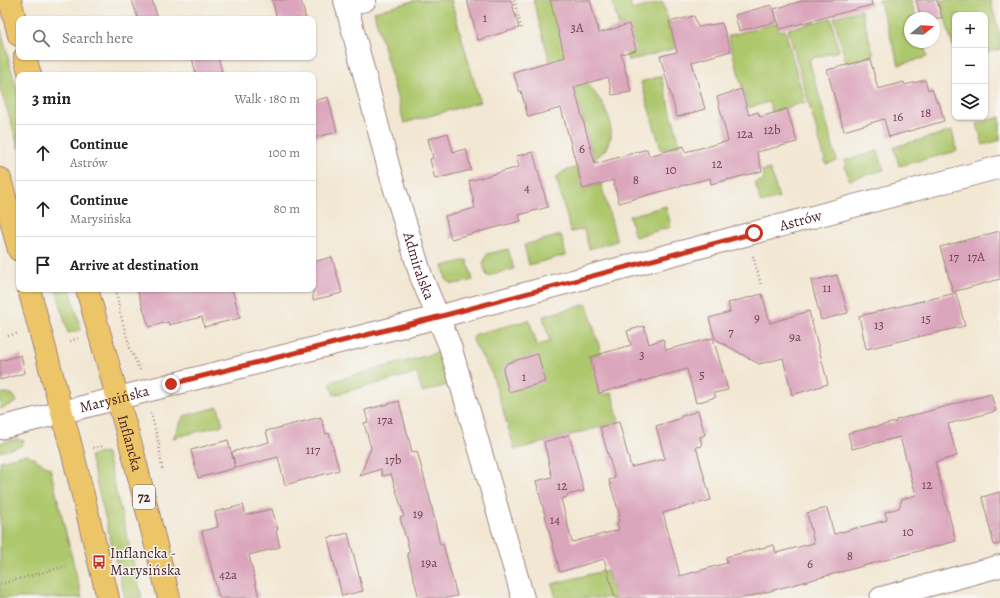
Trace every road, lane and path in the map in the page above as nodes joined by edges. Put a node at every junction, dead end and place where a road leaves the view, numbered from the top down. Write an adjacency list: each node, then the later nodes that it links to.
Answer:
1 (10, 0): 4 (main road)
2 (514, 0): 5 (path)
3 (352, 2): 16 (street, Admiralska)
4 (16, 23)
5 (522, 31)
6 (26, 60): 7 (main road)
7 (29, 72)
8 (1000, 167): 16 (street, Astrów)
9 (0, 179): 10 (main road)
10 (16, 239)
11 (753, 255): 12 (path)
12 (761, 285)
13 (30, 292): 21 (main road)
14 (88, 292): 20 (main road, Inflancka / 72)
15 (116, 292): 19 (path)
16 (438, 317): 20 (street, Marysińska); 30 (street, Admiralska)
17 (18, 333): 18 (path)
18 (8, 336)
19 (140, 367)
20 (117, 397): 21 (street, Marysińska); 29 (main road, Inflancka / 72)
21 (62, 412): 22 (street, Marysińska); 28 (main road)
22 (0, 428)
23 (104, 446): 24 (path)
24 (90, 449)
25 (66, 566): 27 (path)
26 (1000, 566): 31 (street)
27 (0, 584)
28 (108, 598)
29 (169, 598)
30 (523, 598)
31 (881, 598)

